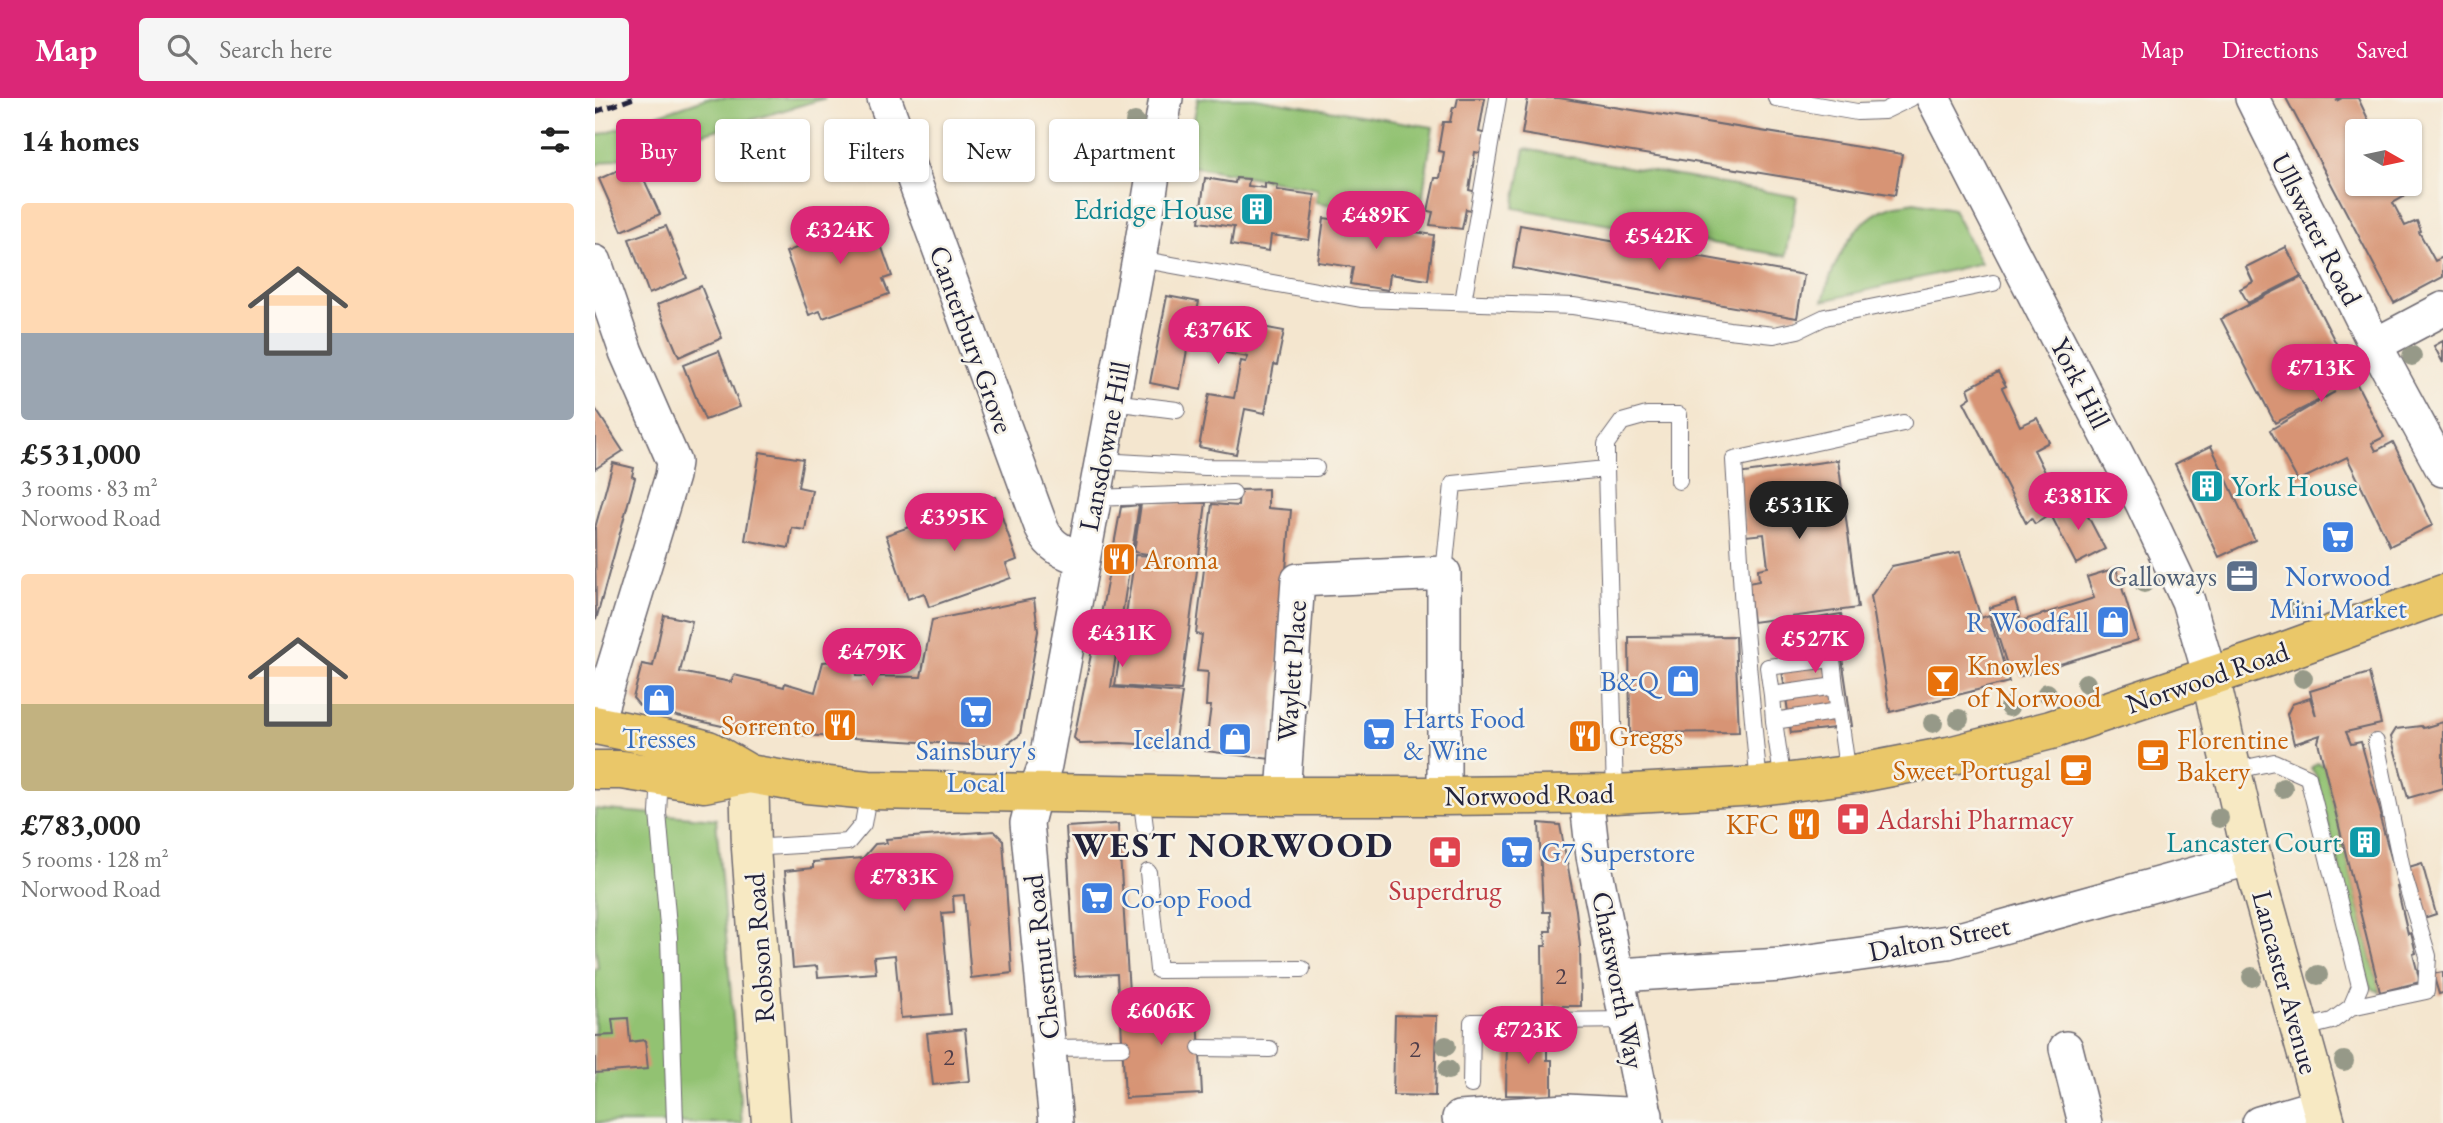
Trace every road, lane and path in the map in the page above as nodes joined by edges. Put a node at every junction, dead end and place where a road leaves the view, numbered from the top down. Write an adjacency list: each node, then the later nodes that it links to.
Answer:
1 (884, 98): 26 (street, Canterbury Grove)
2 (1166, 98): 8 (street, Lansdowne Hill)
3 (1498, 98): 11 (lane)
4 (1776, 98): 5 (lane)
5 (1911, 98)
6 (1933, 98): 29 (street, York Hill)
7 (2252, 98): 14 (street, Ullswater Road)
8 (1139, 259): 11 (lane); 16 (street, Lansdowne Hill)
9 (595, 262): 15 (street)
10 (1993, 283): 11 (lane)
11 (1463, 302)
12 (2443, 309): 14 (street)
13 (595, 337): 15 (street)
14 (2375, 345): 22 (street, Ullswater Road)
15 (626, 352): 34 (street)
16 (1112, 402): 17 (lane); 19 (street, Lansdowne Hill)
17 (1177, 410)
18 (1903, 423): 41 (lane)
19 (1101, 461): 20 (lane); 25 (street, Lansdowne Hill)
20 (1316, 468)
21 (1606, 469): 23 (lane); 27 (lane); 44 (lane)
22 (2443, 470)
23 (1678, 481)
24 (1233, 493): 25 (lane)
25 (1094, 498): 26 (street, Lansdowne Hill)
26 (1083, 559): 43 (street, Lansdowne Hill)
27 (1444, 573): 45 (street, Waylett Place); 46 (street)
28 (2443, 594): 29 (main road, Norwood Road)
29 (2210, 676): 38 (street, Lancaster Avenue); 40 (main road, Norwood Road)
30 (1835, 686): 31 (lane); 31 (lane); 32 (lane)
31 (1772, 695): 33 (lane)
32 (1839, 711): 33 (lane); 40 (lane)
33 (1774, 721): 41 (lane)
34 (596, 725): 36 (main road, Norwood Road)
35 (2376, 743): 52 (lane)
36 (646, 755): 37 (main road); 39 (main road, Norwood Road); 39 (main road); 64 (lane)
37 (595, 770)
38 (2232, 771): 48 (street, Lancaster Avenue); 52 (lane)
39 (748, 774): 42 (main road, Norwood Road); 47 (street, Robson Road)
40 (1848, 775): 41 (main road, Norwood Road)
41 (1771, 785): 44 (main road, Norwood Road)
42 (869, 790): 43 (main road, Norwood Road); 47 (lane)
43 (1035, 792): 45 (main road, Norwood Road); 55 (street, Chestnut Road)
44 (1600, 794): 46 (main road, Norwood Road); 51 (street, Chatsworth Way)
45 (1283, 795): 46 (main road, Norwood Road)
46 (1444, 796)
47 (751, 848): 65 (street, Robson Road)
48 (2252, 859): 51 (street, Dalton Street); 54 (street, Lancaster Avenue)
49 (1148, 872): 50 (lane)
50 (1302, 969)
51 (1619, 975): 53 (street, Chatsworth Way)
52 (2351, 1007): 54 (lane)
53 (1626, 1020): 60 (lane); 63 (street, Chatsworth Way)
54 (2300, 1029): 61 (street, Lancaster Avenue)
55 (1050, 1048): 56 (lane); 66 (street, Chestnut Road)
56 (1122, 1048)
57 (1200, 1048): 59 (lane)
58 (2066, 1048): 67 (street)
59 (1270, 1049)
60 (1471, 1085)
61 (2323, 1114): 68 (street)
62 (1459, 1118): 63 (street)
63 (1646, 1119)
64 (675, 1123)
65 (771, 1123)
66 (1056, 1123)
67 (2085, 1123)
68 (2259, 1123)

